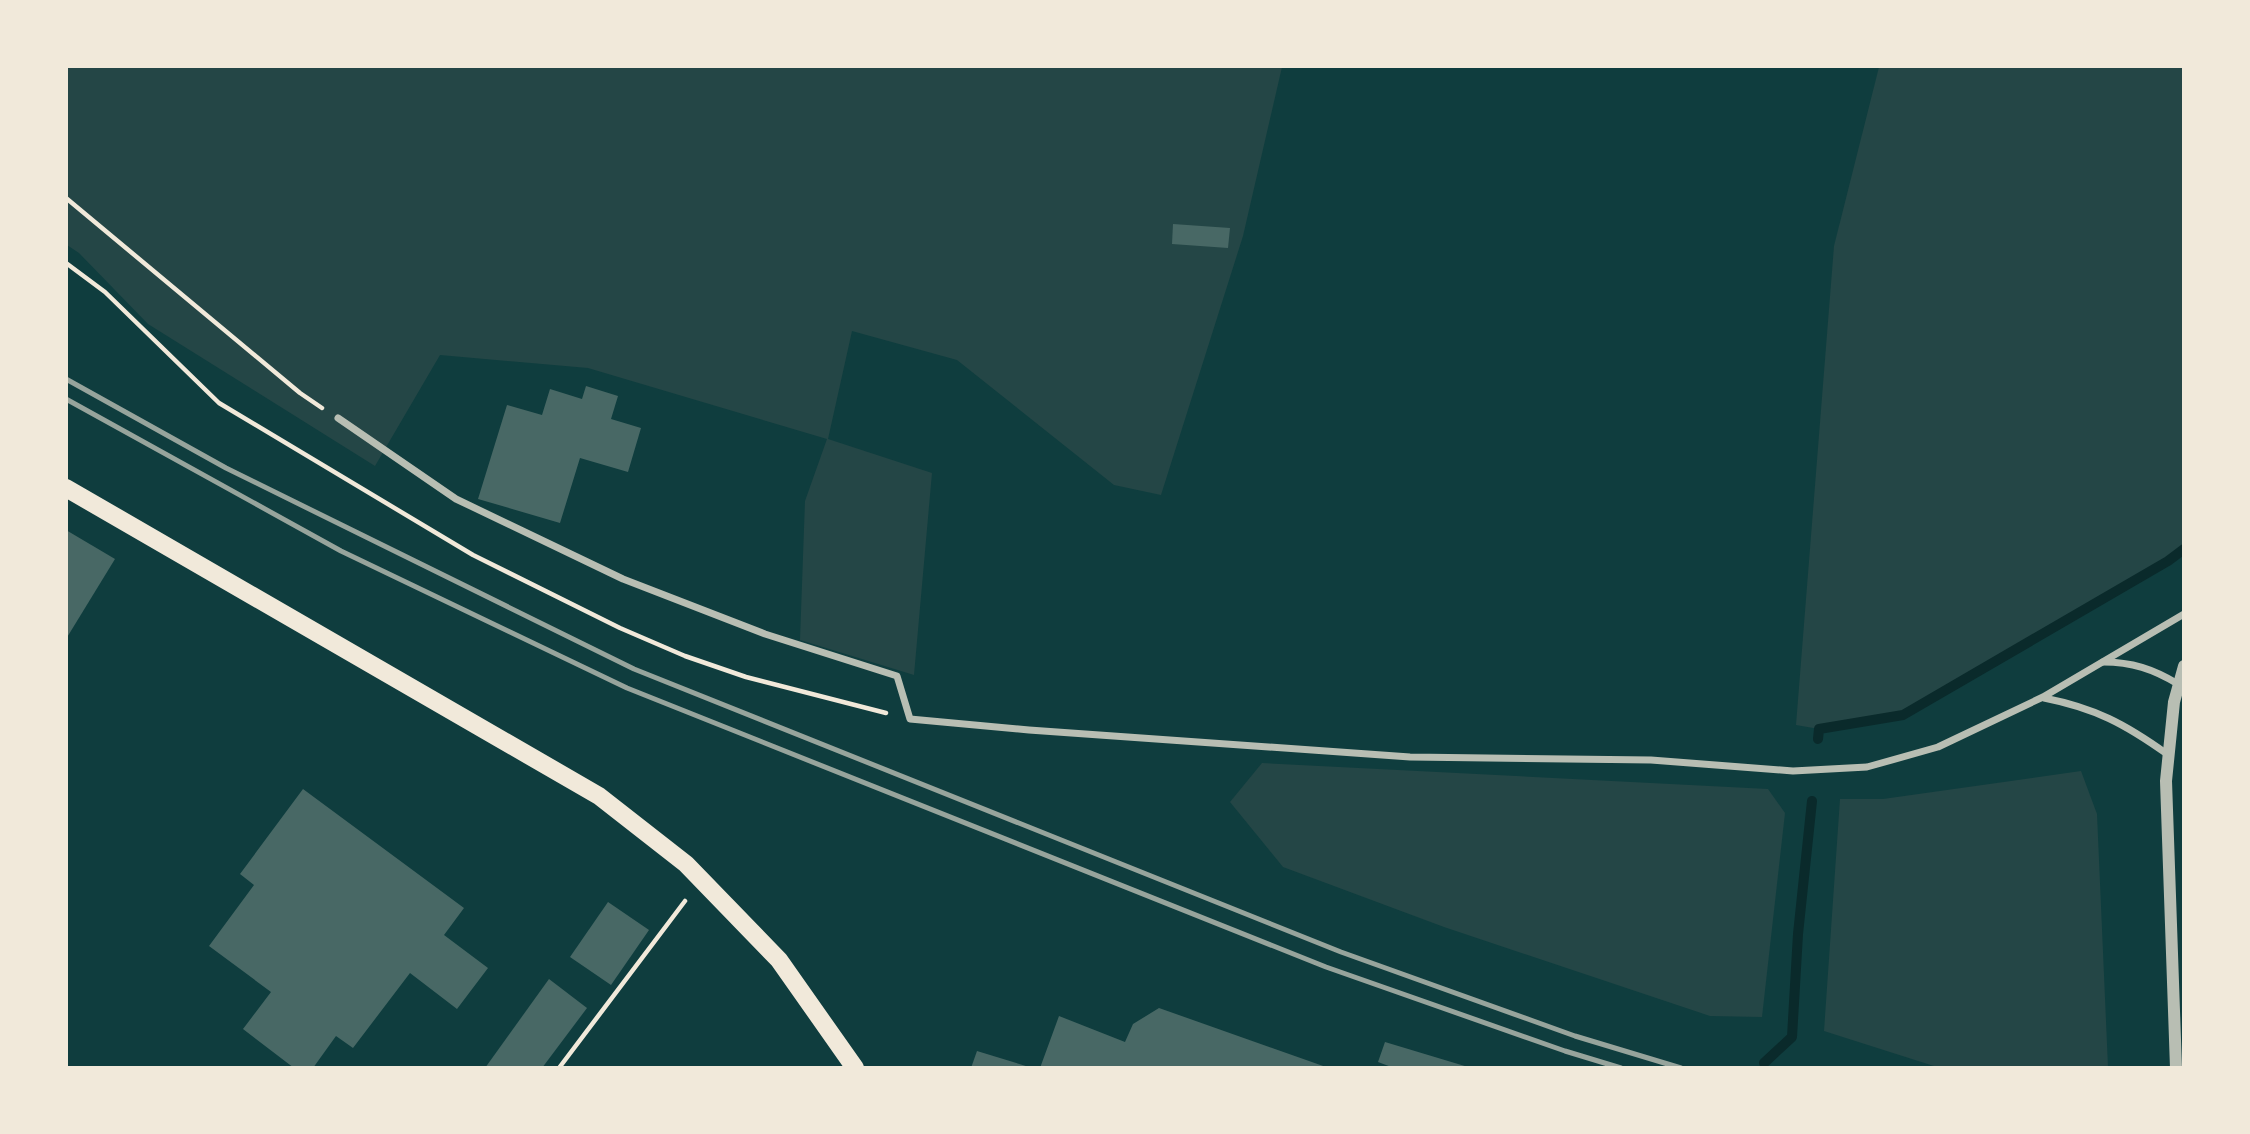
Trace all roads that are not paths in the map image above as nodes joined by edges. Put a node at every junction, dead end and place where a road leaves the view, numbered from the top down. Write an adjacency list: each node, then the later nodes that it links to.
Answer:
1 (338, 418): 7 (street)
2 (66, 488): 9 (main road)
3 (2183, 614): 4 (street)
4 (2103, 662): 6 (street); 7 (street)
5 (2183, 666): 6 (street)
6 (2178, 684): 8 (street)
7 (2043, 697): 8 (street)
8 (2167, 754): 10 (street)
9 (855, 1068)
10 (2176, 1068)

